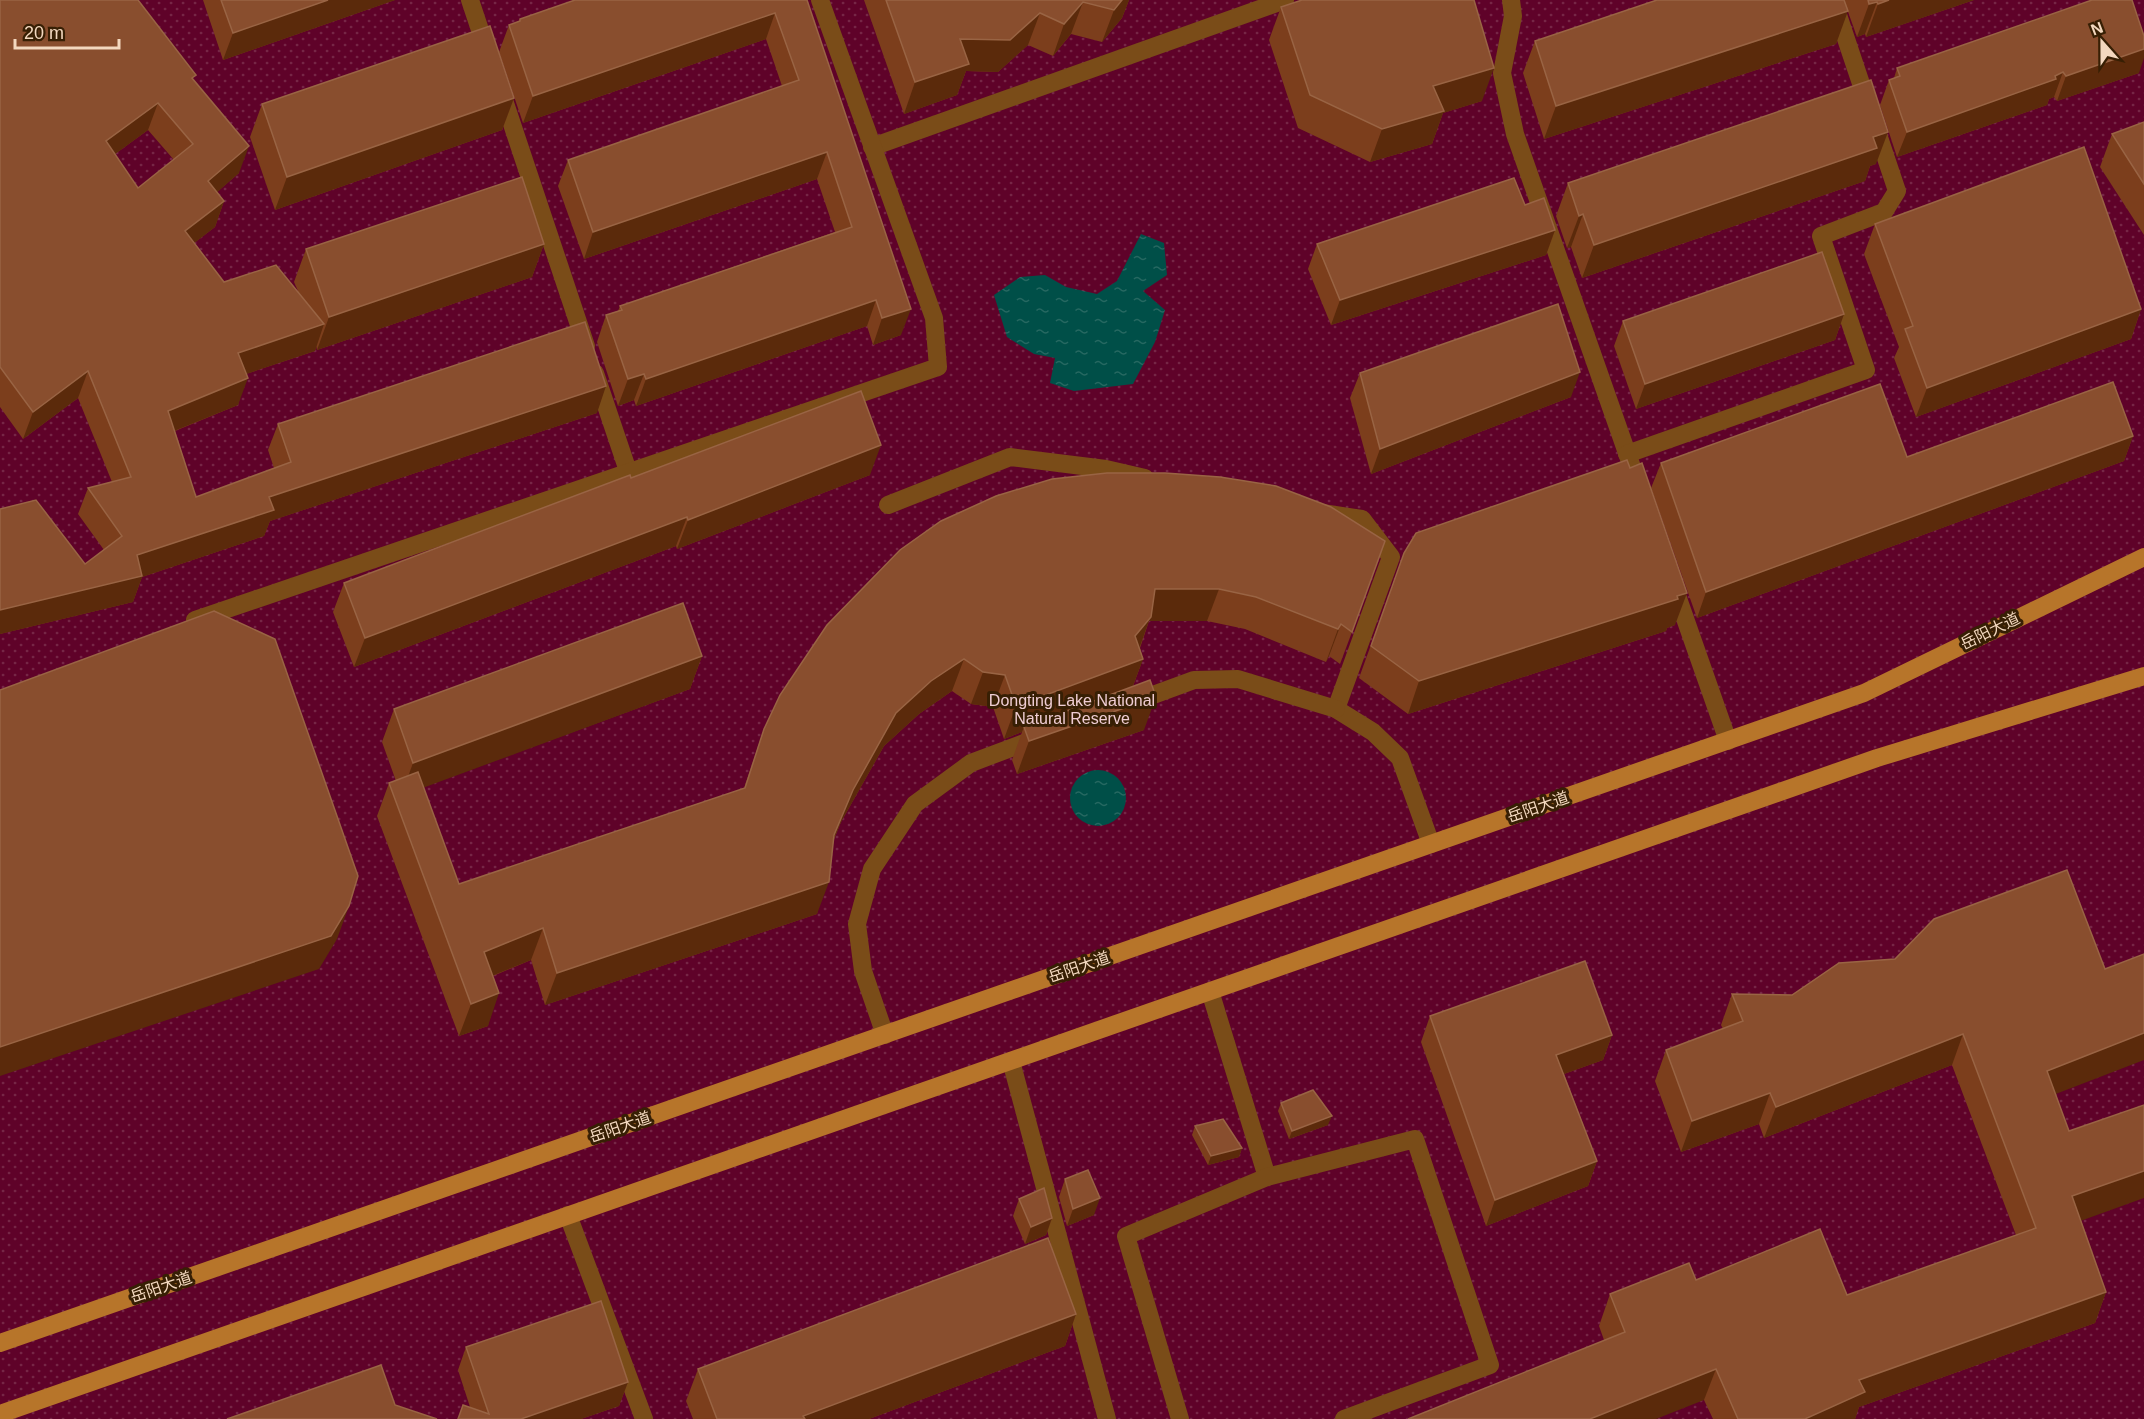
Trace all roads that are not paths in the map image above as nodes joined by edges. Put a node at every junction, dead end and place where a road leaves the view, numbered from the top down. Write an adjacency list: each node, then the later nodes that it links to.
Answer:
1 (470, 0): 8 (street)
2 (820, 0): 6 (street)
3 (1285, 0): 6 (street)
4 (1511, 0): 7 (street)
5 (1833, 0): 7 (street)
6 (872, 147): 8 (street)
7 (1627, 454): 11 (street)
8 (628, 471): 15 (street)
9 (1161, 481): 10 (street)
10 (888, 505)
11 (1646, 509)
12 (1305, 510): 18 (street)
13 (2144, 557): 20 (main road, 岳阳大道)
14 (1670, 575): 20 (street)
15 (175, 626)
16 (2144, 676): 22 (main road)
17 (1115, 709): 18 (street)
18 (1336, 709): 21 (street)
19 (1059, 729): 23 (street)
20 (1728, 741): 21 (main road, 岳阳大道)
21 (1431, 844): 23 (main road, 岳阳大道)
22 (1210, 991): 24 (main road); 25 (street)
23 (885, 1035): 27 (main road, 岳阳大道)
24 (1011, 1061): 26 (main road); 30 (street)
25 (1267, 1177): 31 (street); 32 (street)
26 (568, 1215): 28 (main road); 29 (street)
27 (0, 1343)
28 (0, 1414)
29 (644, 1419)
30 (1107, 1419)
31 (1180, 1419)
32 (1344, 1419)

